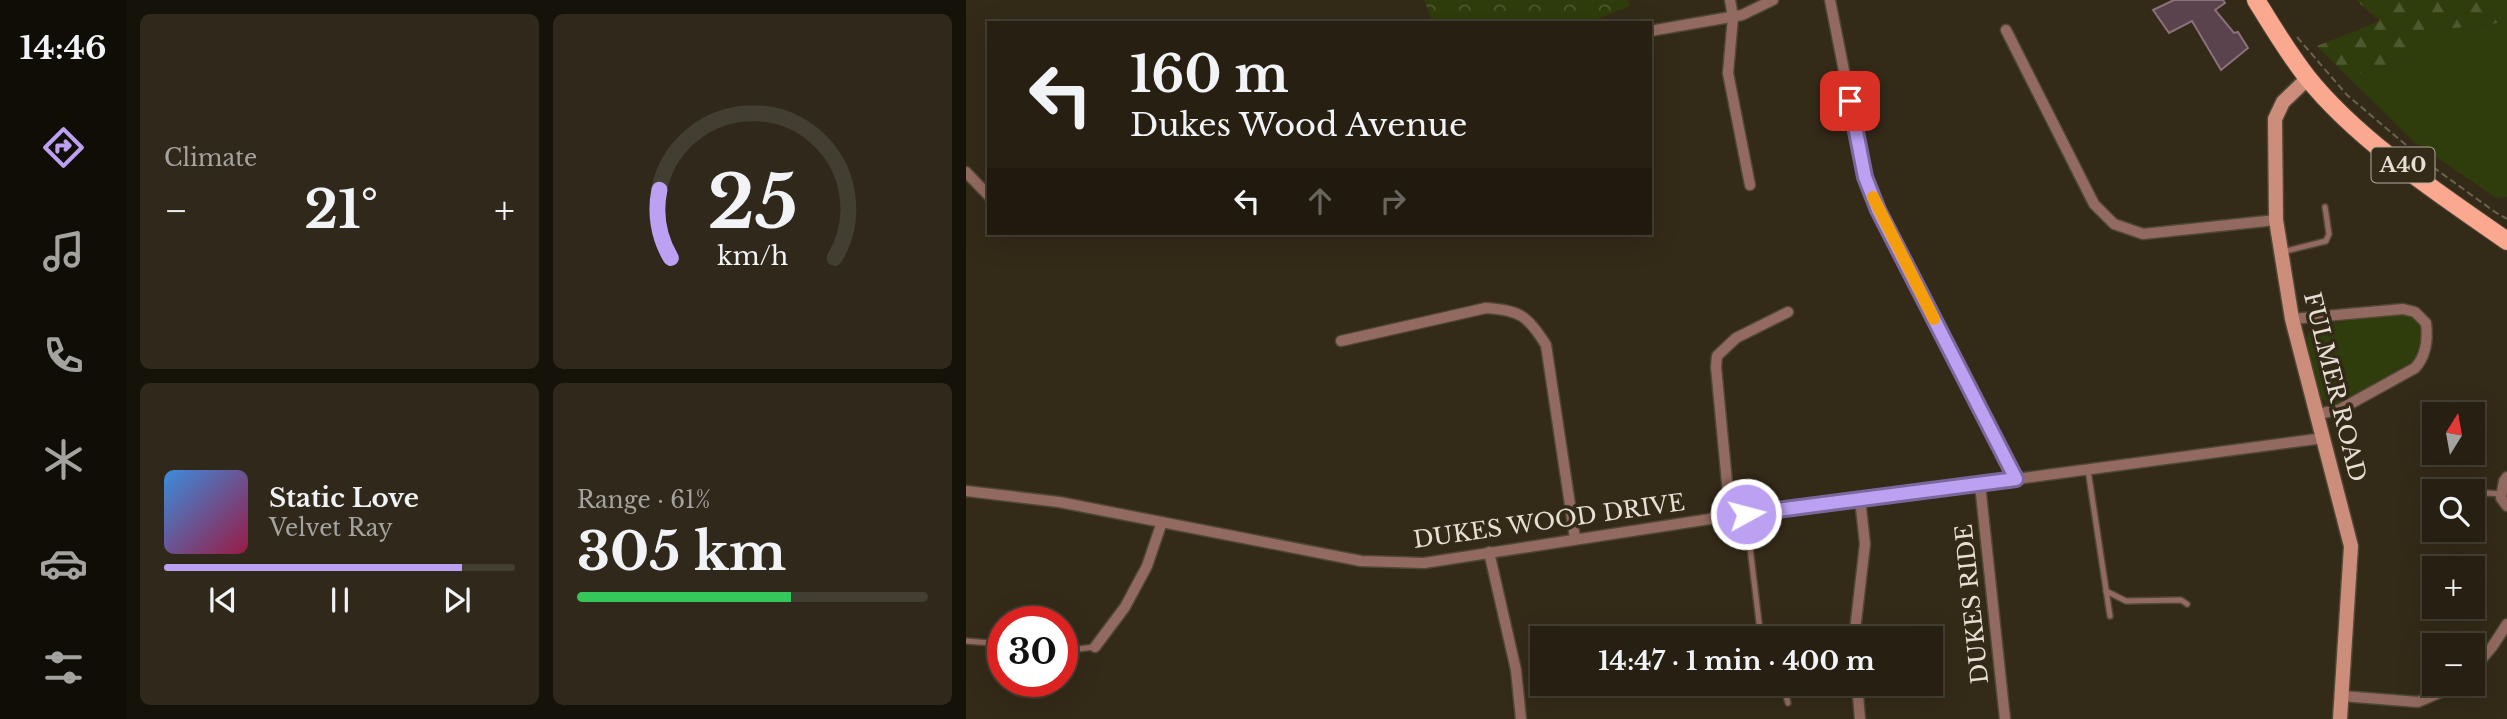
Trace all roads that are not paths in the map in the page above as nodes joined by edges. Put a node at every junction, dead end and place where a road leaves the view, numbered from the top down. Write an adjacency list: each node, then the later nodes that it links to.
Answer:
1 (1730, 0): 5 (street)
2 (1773, 0): 5 (street)
3 (1830, 0): 23 (street)
4 (2256, 0): 8 (main road, A40)
5 (1732, 17): 7 (street); 10 (street)
6 (2007, 30): 13 (street)
7 (1652, 32)
8 (2308, 78): 13 (street, FULMER ROAD); 14 (main road, A40)
9 (966, 172): 11 (street)
10 (1750, 186)
11 (987, 194)
12 (2325, 207): 15 (lane)
13 (2276, 220): 15 (street, FULMER ROAD)
14 (2507, 241)
15 (2280, 252): 17 (street, FULMER ROAD)
16 (1788, 312): 31 (street)
17 (2292, 319): 19 (street, FULMER ROAD); 19 (street)
18 (1341, 341): 33 (street)
19 (2317, 414): 20 (street, FULMER ROAD)
20 (2325, 438): 21 (street, DUKES WOOD DRIVE); 48 (street, FULMER ROAD)
21 (2088, 470): 23 (street, DUKES WOOD DRIVE); 35 (lane)
22 (2507, 477): 27 (street)
23 (2016, 479): 24 (street, DUKES WOOD DRIVE)
24 (1980, 484): 28 (street, DUKES WOOD DRIVE); 53 (street, DUKES RIDE)
25 (966, 491): 32 (street, DUKES WOOD DRIVE)
26 (2485, 494): 27 (lane)
27 (2501, 494): 29 (street)
28 (1860, 499): 30 (street, DUKES WOOD DRIVE); 40 (street)
29 (2507, 506)
30 (1746, 514): 31 (street, DUKES WOOD DRIVE); 39 (lane)
31 (1723, 517): 33 (street, DUKES WOOD DRIVE)
32 (1162, 522): 34 (street, DUKES WOOD DRIVE); 43 (street)
33 (1575, 538): 34 (street, DUKES WOOD DRIVE)
34 (1489, 552): 51 (street)
35 (2106, 591): 36 (lane); 37 (lane)
36 (2187, 604)
37 (2110, 616)
38 (2507, 624): 45 (street)
39 (1759, 626)
40 (1856, 626)
41 (966, 641): 42 (lane)
42 (987, 642)
43 (1095, 647): 44 (lane)
44 (1078, 649)
45 (2485, 655)
46 (1786, 696): 50 (lane)
47 (1858, 696): 52 (street)
48 (2342, 696): 49 (street); 54 (street, FULMER ROAD)
49 (2432, 696)
50 (1788, 703)
51 (1521, 719)
52 (1860, 719)
53 (2005, 719)
54 (2340, 719)

